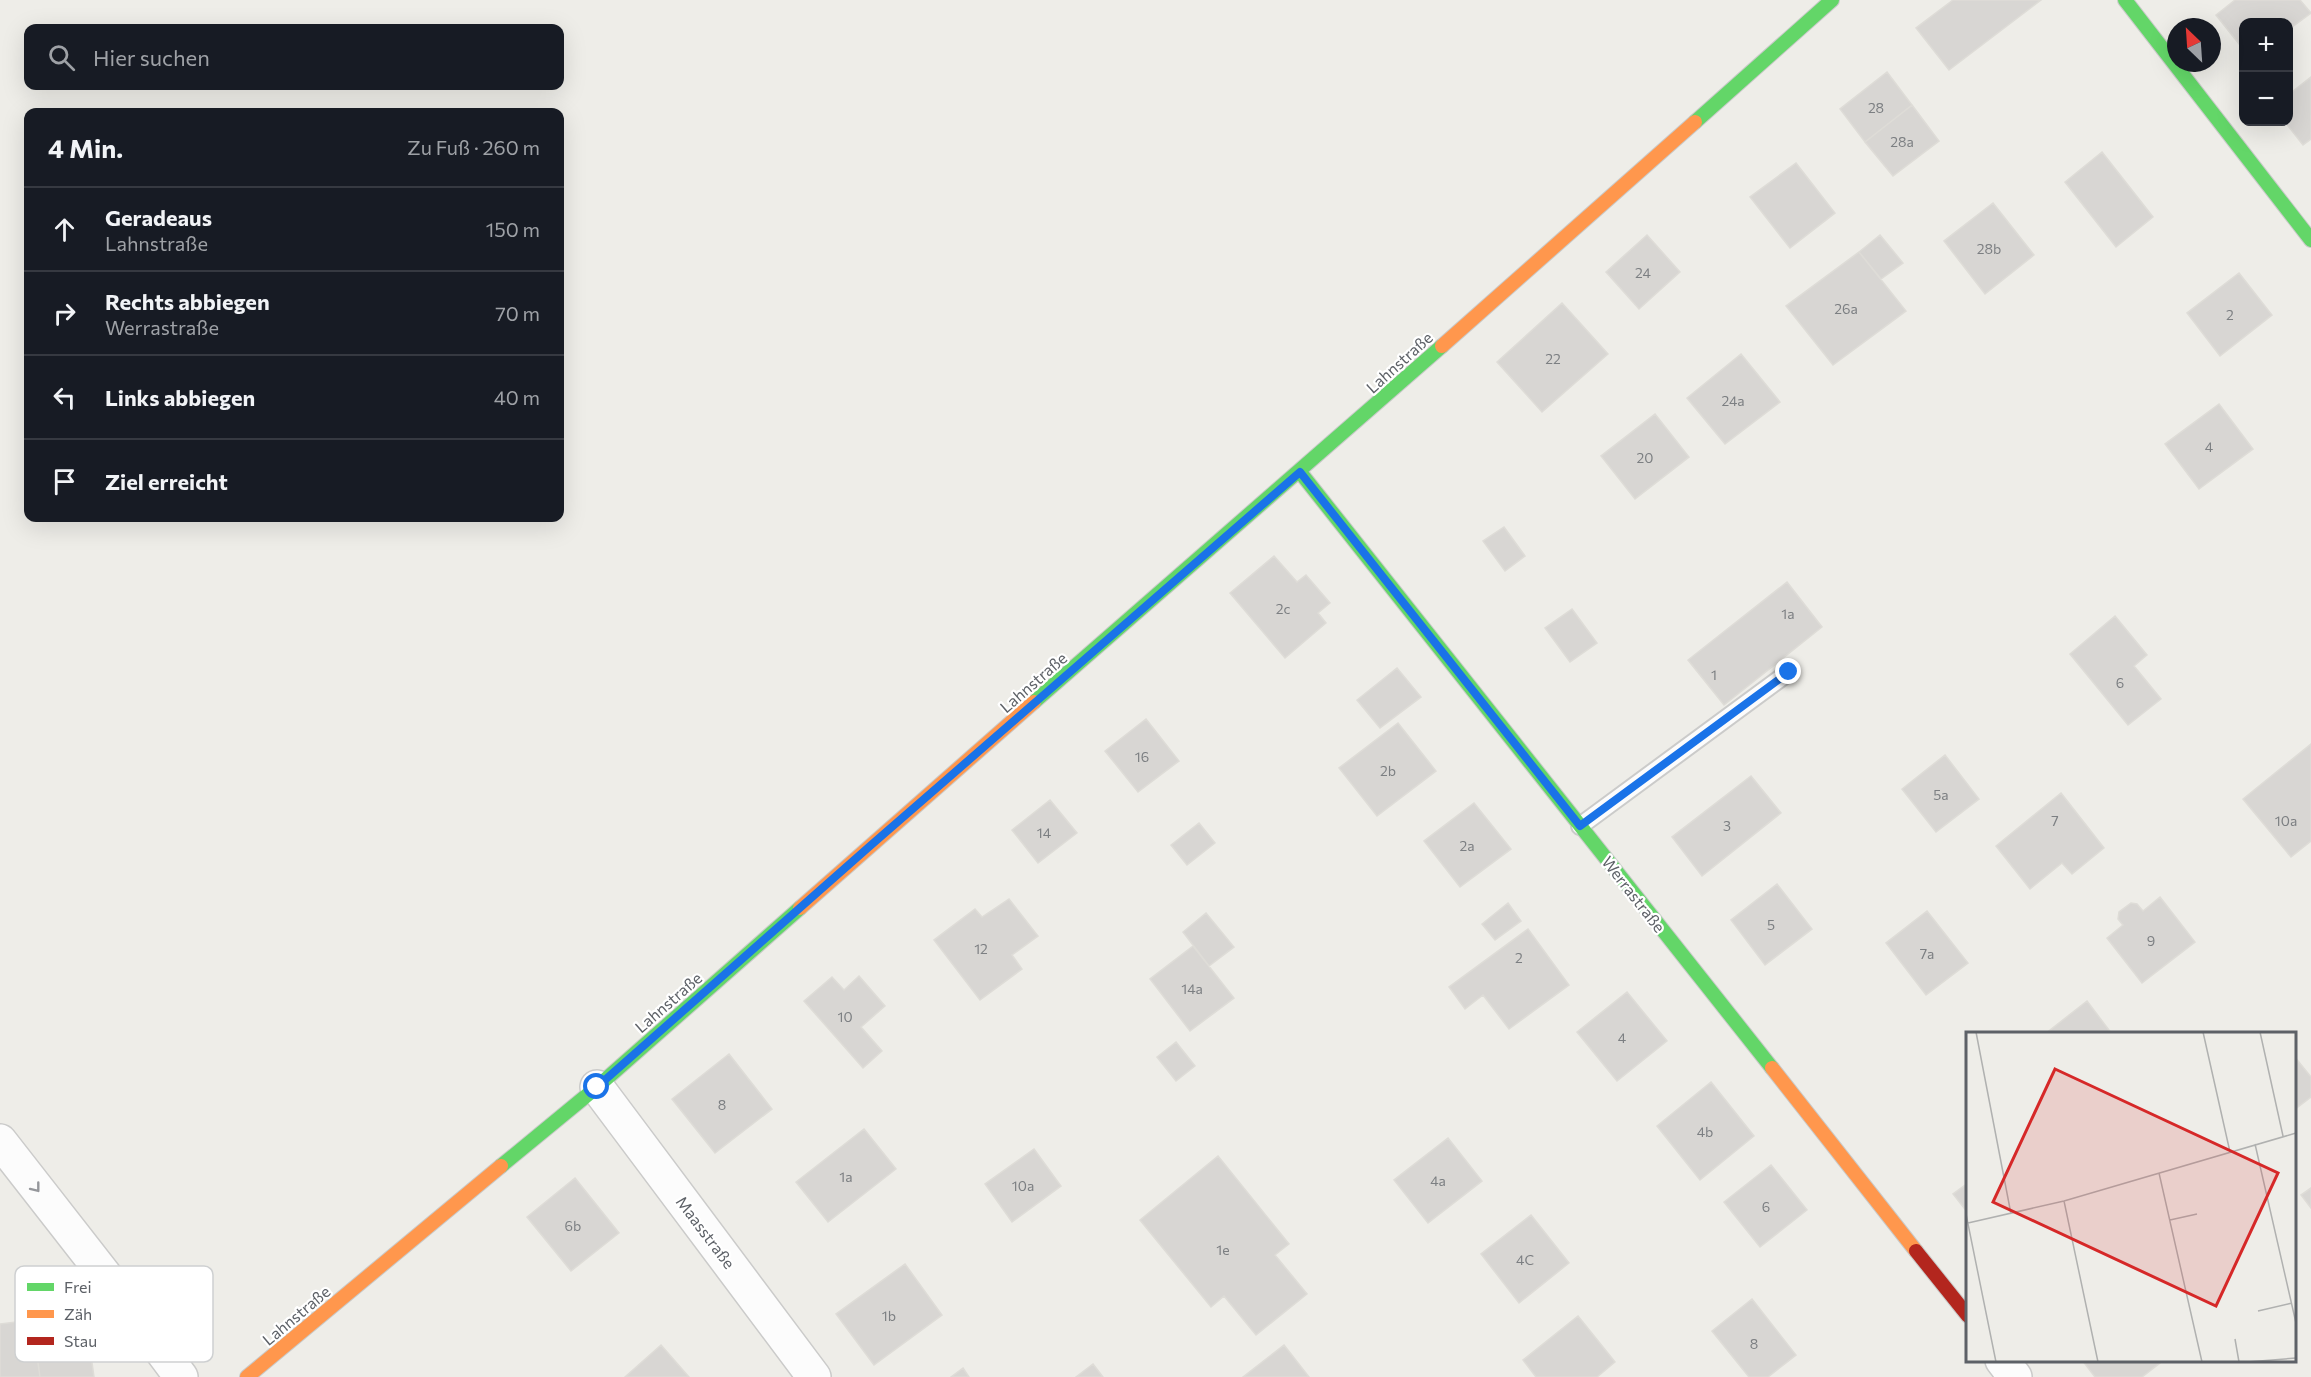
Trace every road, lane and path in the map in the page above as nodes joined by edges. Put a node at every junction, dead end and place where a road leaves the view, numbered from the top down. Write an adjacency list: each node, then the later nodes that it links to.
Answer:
1 (2125, 0): 3 (street)
2 (1825, 2): 4 (street, Lahnstraße)
3 (2311, 240)
4 (1300, 472): 6 (street, Werrastraße); 7 (street, Lahnstraße)
5 (1789, 672): 6 (lane)
6 (1580, 826): 10 (street, Werrastraße)
7 (597, 1087): 14 (street, Lahnstraße); 15 (street, Maasstraße)
8 (0, 1141): 9 (street, one-way to 9)
9 (98, 1266)
10 (1966, 1313)
11 (170, 1362): 13 (street, one-way to 13)
12 (2004, 1362): 16 (street)
13 (181, 1377)
14 (246, 1377)
15 (814, 1377)
16 (2015, 1377)

